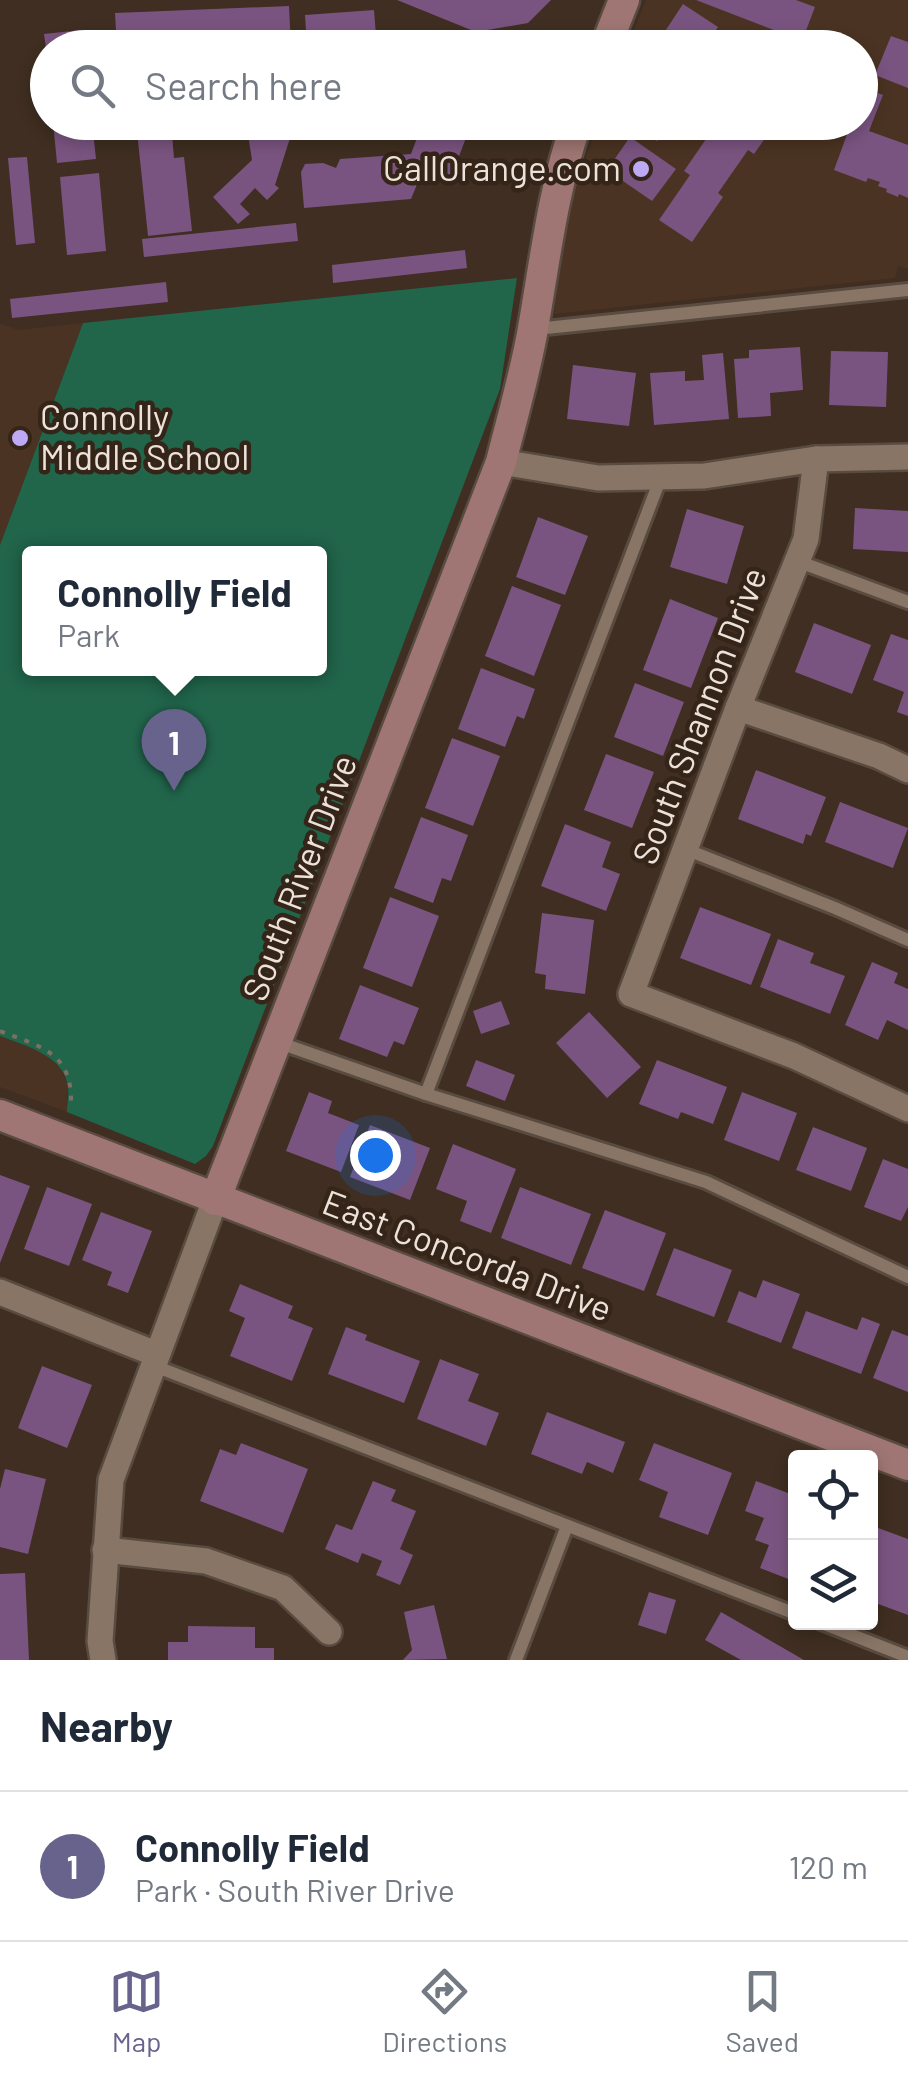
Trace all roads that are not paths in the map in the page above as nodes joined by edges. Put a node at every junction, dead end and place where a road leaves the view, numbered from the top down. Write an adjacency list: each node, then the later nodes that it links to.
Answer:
1 (624, 0): 2 (street)
2 (613, 30)
3 (571, 140): 5 (street, South River Drive)
4 (908, 290): 5 (lane)
5 (533, 329): 8 (street, South River Drive)
6 (908, 457): 7 (street)
7 (816, 459): 9 (street); 10 (street, South Shannon Drive)
8 (502, 462): 9 (street); 16 (street, South River Drive)
9 (661, 477): 17 (lane)
10 (797, 560): 11 (lane); 12 (street, South Shannon Drive)
11 (908, 602)
12 (738, 708): 13 (street); 14 (street, South Shannon Drive)
13 (908, 770)
14 (685, 850): 15 (lane); 18 (street, South Shannon Drive)
15 (908, 940)
16 (277, 1042): 17 (lane); 20 (street, South River Drive)
17 (426, 1094): 21 (lane)
18 (908, 1109)
19 (0, 1116): 20 (street, East Concorda Drive)
20 (216, 1200): 23 (street, South River Drive); 24 (street, East Concorda Drive)
21 (908, 1276)
22 (0, 1292): 23 (street)
23 (154, 1359): 25 (lane); 26 (street, South River Drive)
24 (908, 1466)
25 (567, 1526): 27 (lane); 32 (lane)
26 (105, 1550): 29 (street); 31 (street, South River Drive)
27 (788, 1611)
28 (838, 1630): 30 (lane)
29 (329, 1632)
30 (900, 1656)
31 (103, 1660)
32 (516, 1660)

